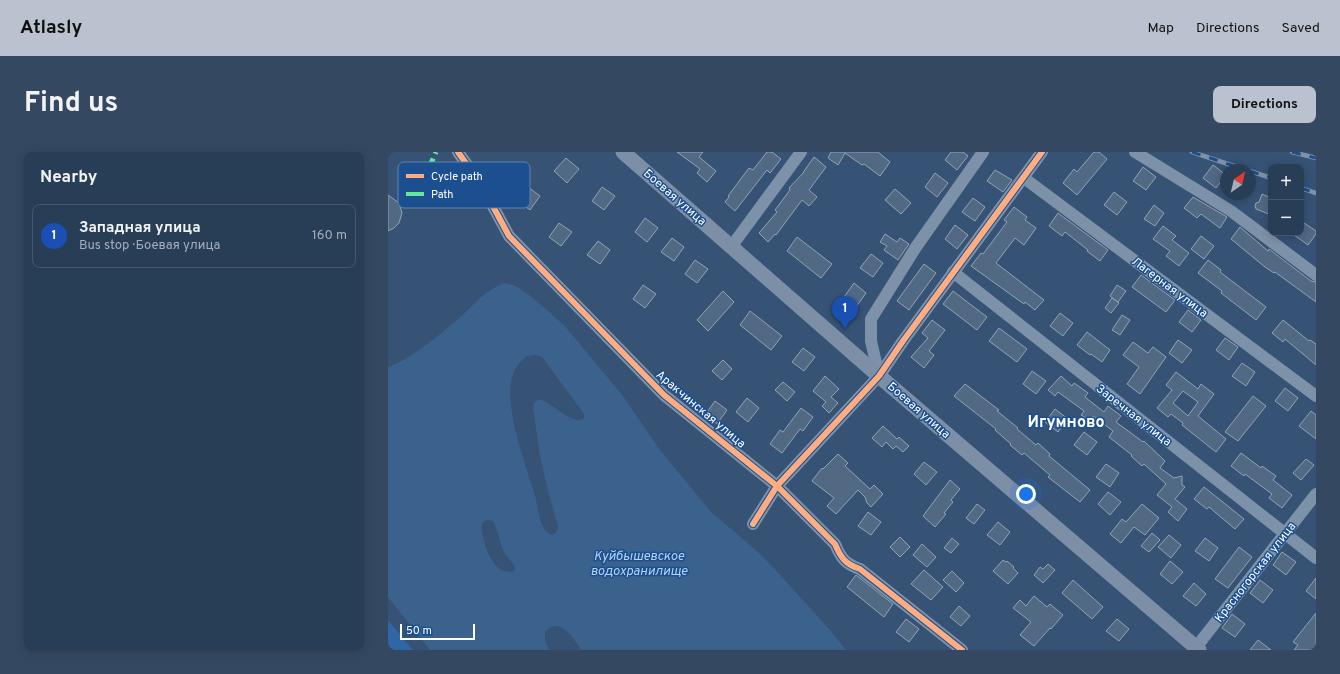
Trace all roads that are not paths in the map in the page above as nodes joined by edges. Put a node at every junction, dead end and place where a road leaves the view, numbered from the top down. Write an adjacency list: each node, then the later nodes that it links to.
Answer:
1 (458, 152): 7 (street, Аракчинская улица)
2 (623, 152): 10 (main road, Боевая улица)
3 (801, 152): 10 (street)
4 (983, 152): 13 (street)
5 (1042, 152): 8 (street)
6 (1135, 152): 12 (street)
7 (465, 162)
8 (1024, 178): 11 (street); 14 (street, Лагерная улица)
9 (494, 208): 15 (street, Аракчинская улица)
10 (732, 247): 13 (main road, Боевая улица)
11 (953, 272): 13 (street); 18 (street, Заречная улица)
12 (1316, 275)
13 (879, 376): 15 (street); 20 (main road, Боевая улица)
14 (1316, 396)
15 (776, 486): 17 (street); 21 (street, Аракчинская улица)
16 (1316, 494): 18 (street, Красногорская улица)
17 (753, 524)
18 (1285, 535): 19 (street, Заречная улица); 20 (street, Красногорская улица)
19 (1316, 558)
20 (1196, 649)
21 (962, 650)

